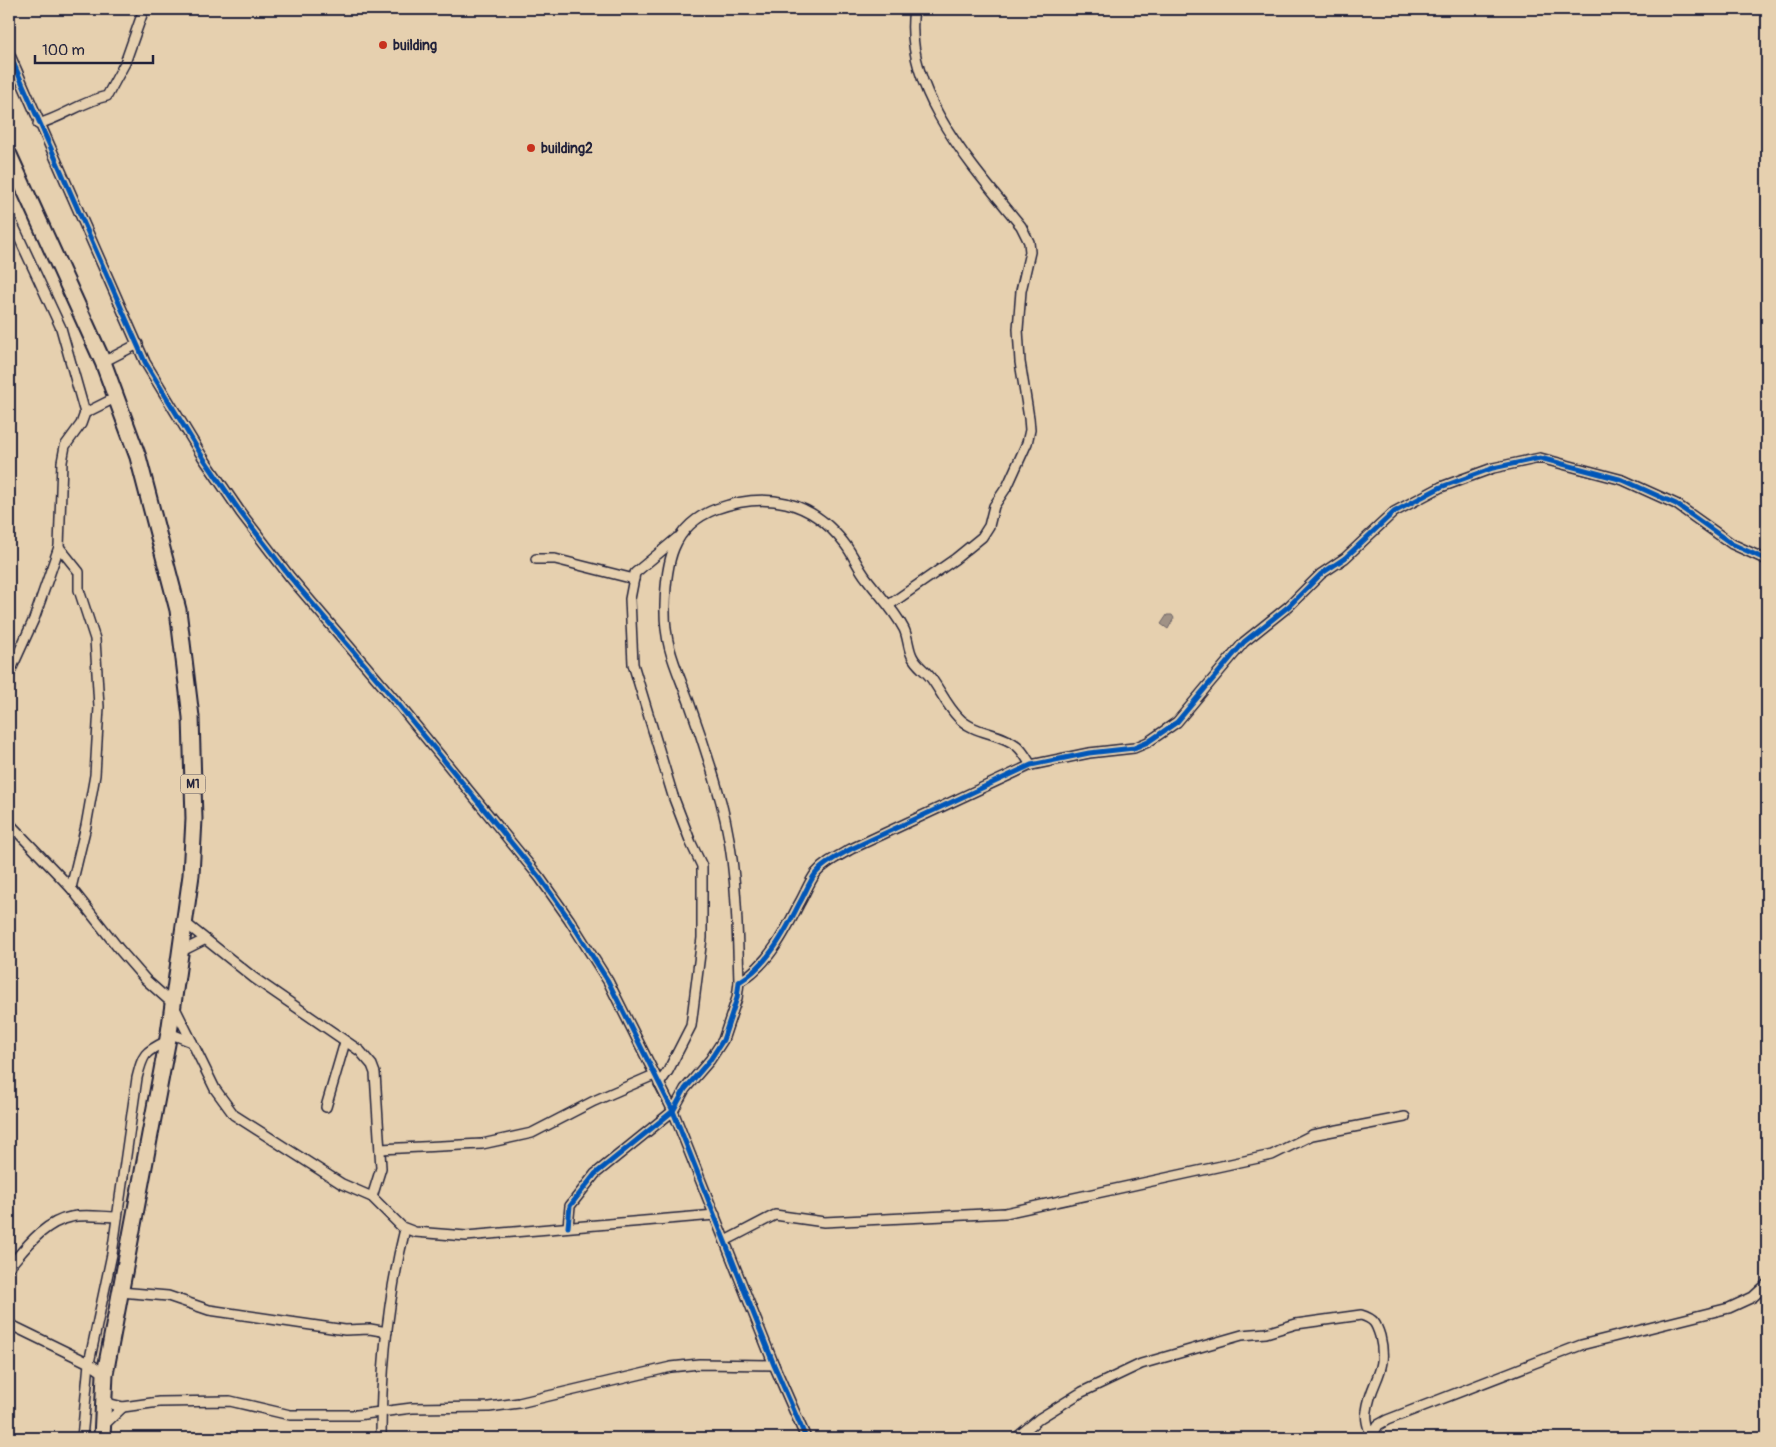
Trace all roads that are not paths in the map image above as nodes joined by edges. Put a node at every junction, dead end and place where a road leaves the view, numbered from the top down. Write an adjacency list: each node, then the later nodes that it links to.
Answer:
1 (144, 9): 4 (street)
2 (914, 9): 16 (street)
3 (9, 52): 4 (street)
4 (38, 124): 7 (street)
5 (9, 155): 8 (highway, M1)
6 (9, 216): 10 (street)
7 (138, 344): 8 (street); 29 (street)
8 (103, 362): 9 (highway, M1)
9 (115, 398): 10 (street); 21 (highway, M1)
10 (85, 413): 12 (street)
11 (677, 538): 15 (street); 16 (street); 24 (street)
12 (59, 547): 17 (street); 20 (street)
13 (536, 559): 15 (street)
14 (1767, 560): 18 (street)
15 (634, 579): 30 (street)
16 (889, 605): 18 (street)
17 (9, 674)
18 (1031, 765): 24 (street)
19 (9, 822): 20 (street)
20 (71, 888): 25 (street)
21 (184, 922): 22 (street); 23 (highway, M1)
22 (204, 940): 23 (street); 28 (street)
23 (180, 952): 25 (highway, M1)
24 (739, 982): 32 (street)
25 (173, 1004): 26 (highway, M1); 27 (street)
26 (168, 1037): 27 (street); 37 (street); 43 (highway, M1)
27 (192, 1042): 35 (street)
28 (345, 1042): 31 (street); 34 (street)
29 (654, 1075): 30 (street); 34 (street)
30 (659, 1084): 32 (street)
31 (326, 1107)
32 (673, 1111): 36 (street); 38 (street)
33 (1405, 1117): 40 (street)
34 (380, 1149): 35 (street)
35 (372, 1197): 39 (street)
36 (715, 1215): 38 (street); 40 (street)
37 (117, 1217): 41 (street); 46 (street)
38 (568, 1228): 39 (street)
39 (405, 1229): 45 (street)
40 (725, 1241): 47 (street)
41 (9, 1267)
42 (1767, 1284): 57 (street)
43 (120, 1292): 45 (street); 48 (highway, M1)
44 (9, 1324): 46 (street)
45 (388, 1332): 51 (street)
46 (89, 1364): 48 (street); 53 (street)
47 (774, 1365): 51 (street); 55 (street)
48 (105, 1374): 49 (highway, M1)
49 (103, 1402): 50 (street); 52 (highway, M1)
50 (123, 1407): 51 (street); 52 (street)
51 (381, 1411): 54 (street)
52 (102, 1433)
53 (82, 1438)
54 (381, 1438)
55 (806, 1438)
56 (1016, 1438): 57 (street)
57 (1371, 1438)

